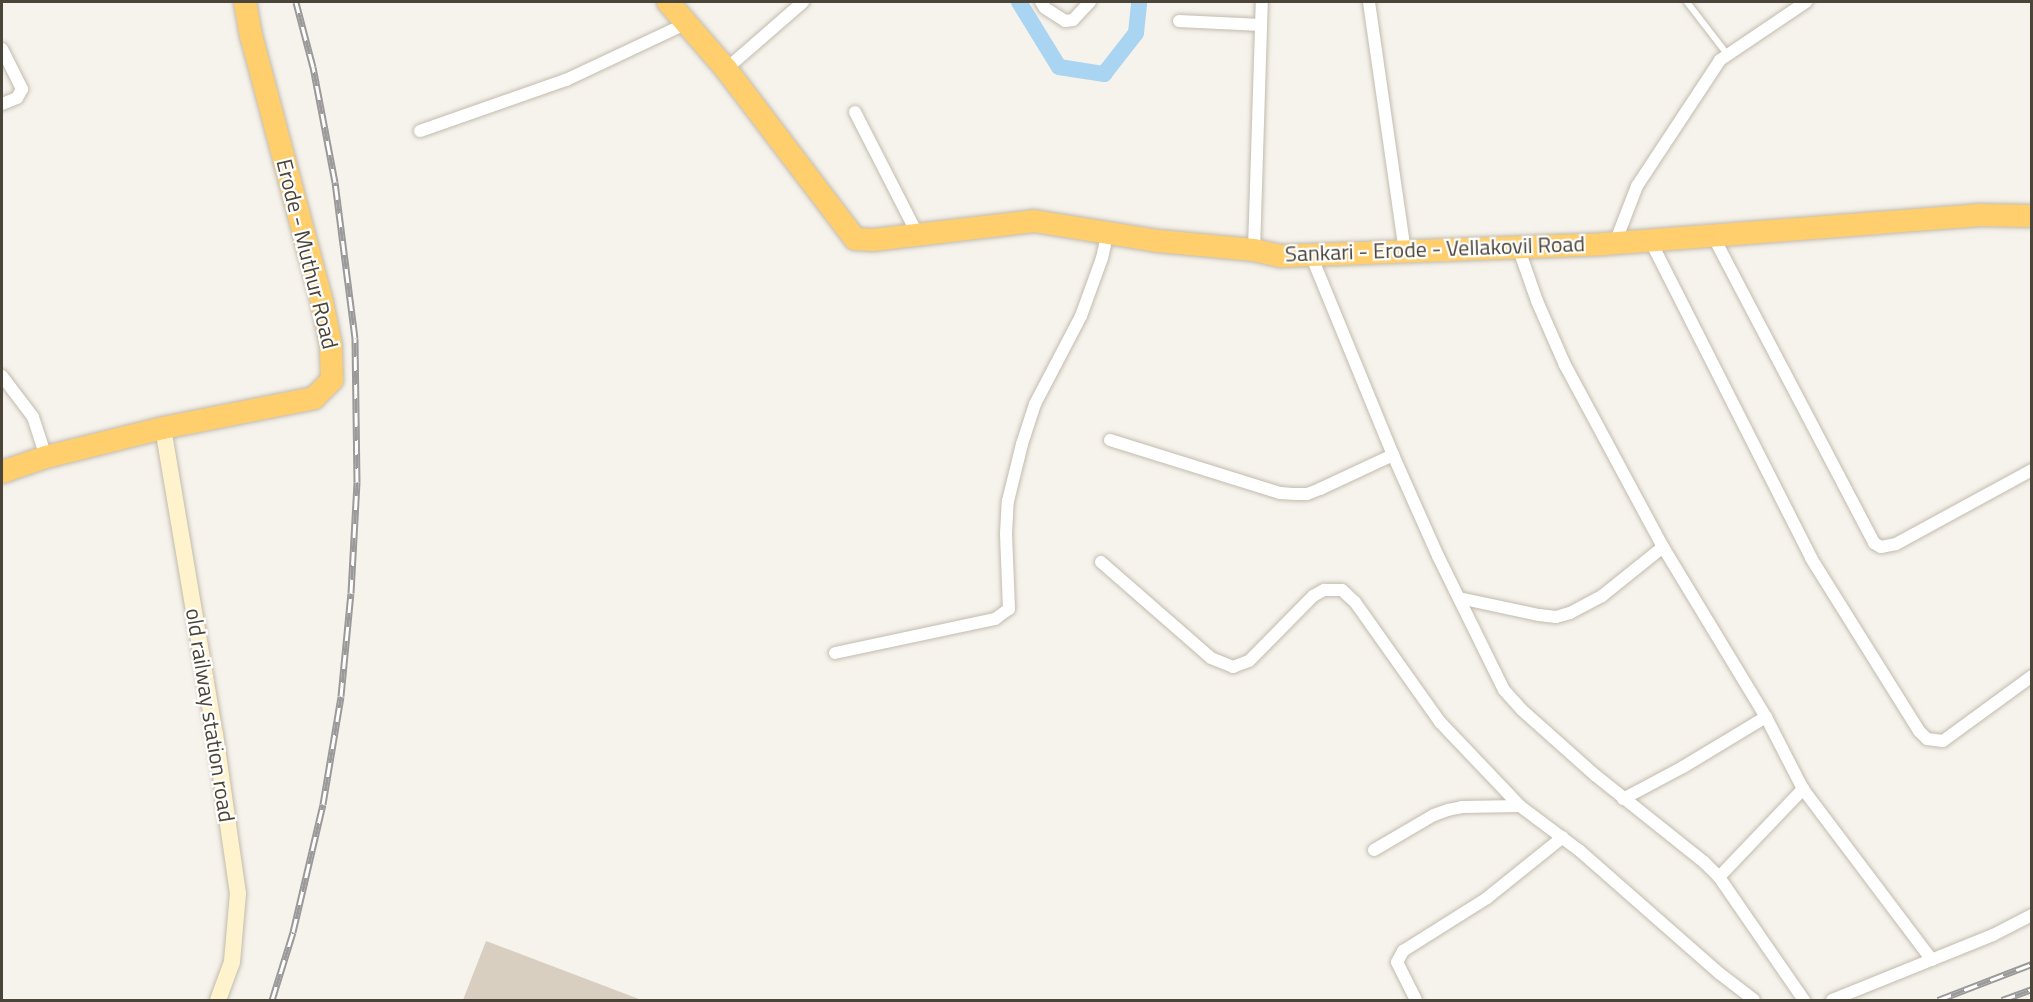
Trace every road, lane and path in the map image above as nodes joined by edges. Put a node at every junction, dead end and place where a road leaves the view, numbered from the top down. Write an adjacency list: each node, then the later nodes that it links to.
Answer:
1 (245, 2): 30 (highway, Erode - Muthur Road)
2 (668, 2): 11 (highway, Sankari - Erode - Vellakovil Road)
3 (803, 2): 15 (street)
4 (1041, 2): 5 (street)
5 (1089, 2)
6 (1262, 2): 12 (street)
7 (1369, 2): 27 (street)
8 (1687, 2): 14 (lane)
9 (1806, 2): 14 (street)
10 (1179, 21): 12 (street)
11 (688, 22): 15 (highway, Sankari - Erode - Vellakovil Road); 18 (street)
12 (1261, 25): 26 (street)
13 (2, 49): 16 (street)
14 (1728, 55): 24 (street)
15 (726, 69): 21 (highway, Sankari - Erode - Vellakovil Road)
16 (2, 104)
17 (855, 112): 21 (street)
18 (420, 131)
19 (2031, 216): 22 (highway, Sankari - Erode - Vellakovil Road)
20 (1108, 232): 21 (highway, Sankari - Erode - Vellakovil Road); 26 (highway, Sankari - Erode - Vellakovil Road); 39 (street)
21 (918, 235)
22 (1713, 236): 23 (highway, Sankari - Erode - Vellakovil Road); 34 (street)
23 (1650, 240): 24 (highway, Sankari - Erode - Vellakovil Road); 40 (street)
24 (1615, 243): 25 (highway, Sankari - Erode - Vellakovil Road)
25 (1518, 247): 27 (highway, Sankari - Erode - Vellakovil Road); 36 (street)
26 (1254, 250): 28 (highway, Sankari - Erode - Vellakovil Road)
27 (1405, 252): 28 (highway, Sankari - Erode - Vellakovil Road)
28 (1311, 255): 32 (street)
29 (2, 376): 33 (street)
30 (163, 428): 33 (highway, Erode - Muthur Road); 50 (street, old railway station road)
31 (1110, 440): 32 (street)
32 (1393, 455): 38 (street)
33 (46, 457): 35 (highway, Erode - Muthur Road)
34 (2031, 470)
35 (2, 472)
36 (1663, 547): 38 (street); 41 (street)
37 (1101, 562): 44 (street)
38 (1459, 598): 43 (street)
39 (835, 654)
40 (2031, 676)
41 (1766, 717): 42 (street); 43 (street)
42 (1803, 789): 47 (street); 49 (street)
43 (1623, 799): 47 (street)
44 (1520, 806): 45 (street); 46 (street)
45 (1563, 837): 51 (street); 52 (street)
46 (1374, 850)
47 (1719, 877): 53 (street)
48 (2031, 915): 49 (street)
49 (1932, 960): 54 (street)
50 (218, 1000)
51 (1416, 1000)
52 (1754, 1000)
53 (1804, 1000)
54 (1832, 1000)

